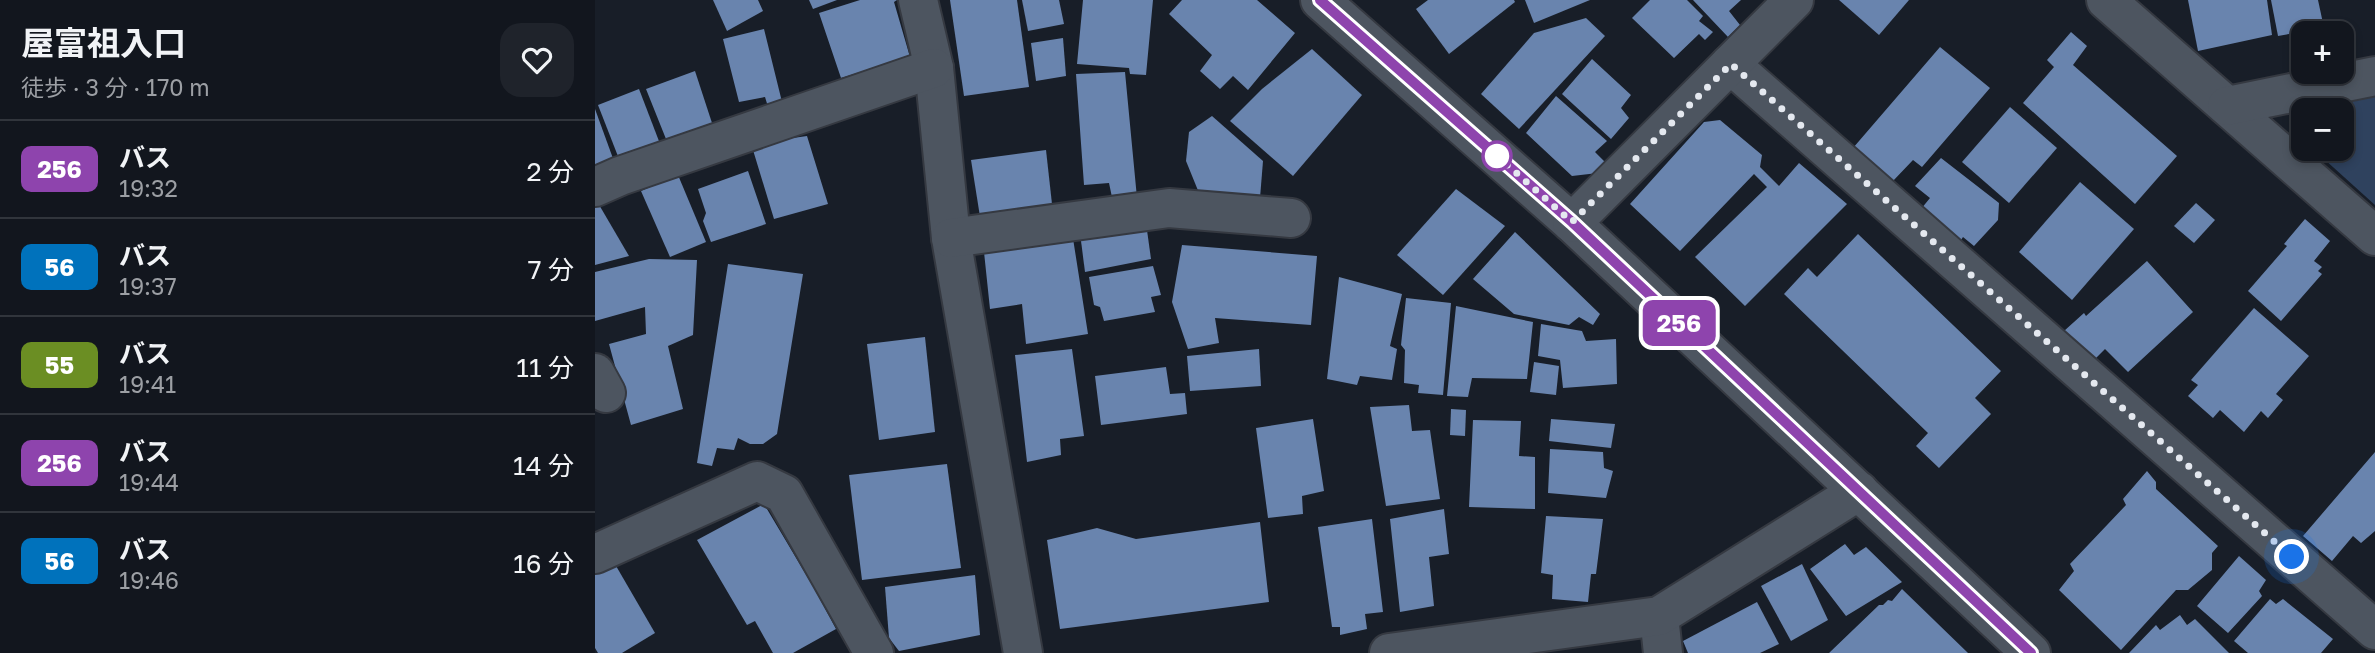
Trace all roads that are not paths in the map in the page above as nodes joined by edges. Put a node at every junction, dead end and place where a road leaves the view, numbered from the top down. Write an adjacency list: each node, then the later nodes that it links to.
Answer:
1 (918, 0): 6 (street)
2 (1320, 0): 11 (street)
3 (1794, 0): 5 (street)
4 (2106, 0): 8 (street)
5 (1731, 64): 11 (street); 16 (street)
6 (934, 68): 9 (street); 13 (street)
7 (2375, 76): 8 (street)
8 (2227, 106): 12 (street)
9 (595, 187)
10 (1291, 218): 13 (street)
11 (1572, 222): 14 (street)
12 (2375, 236)
13 (951, 238): 19 (street)
14 (1859, 491): 17 (street); 21 (street)
15 (595, 554): 18 (street)
16 (2375, 630)
17 (1661, 634): 20 (street)
18 (874, 653)
19 (1023, 653)
20 (1389, 653)
21 (2031, 653)

